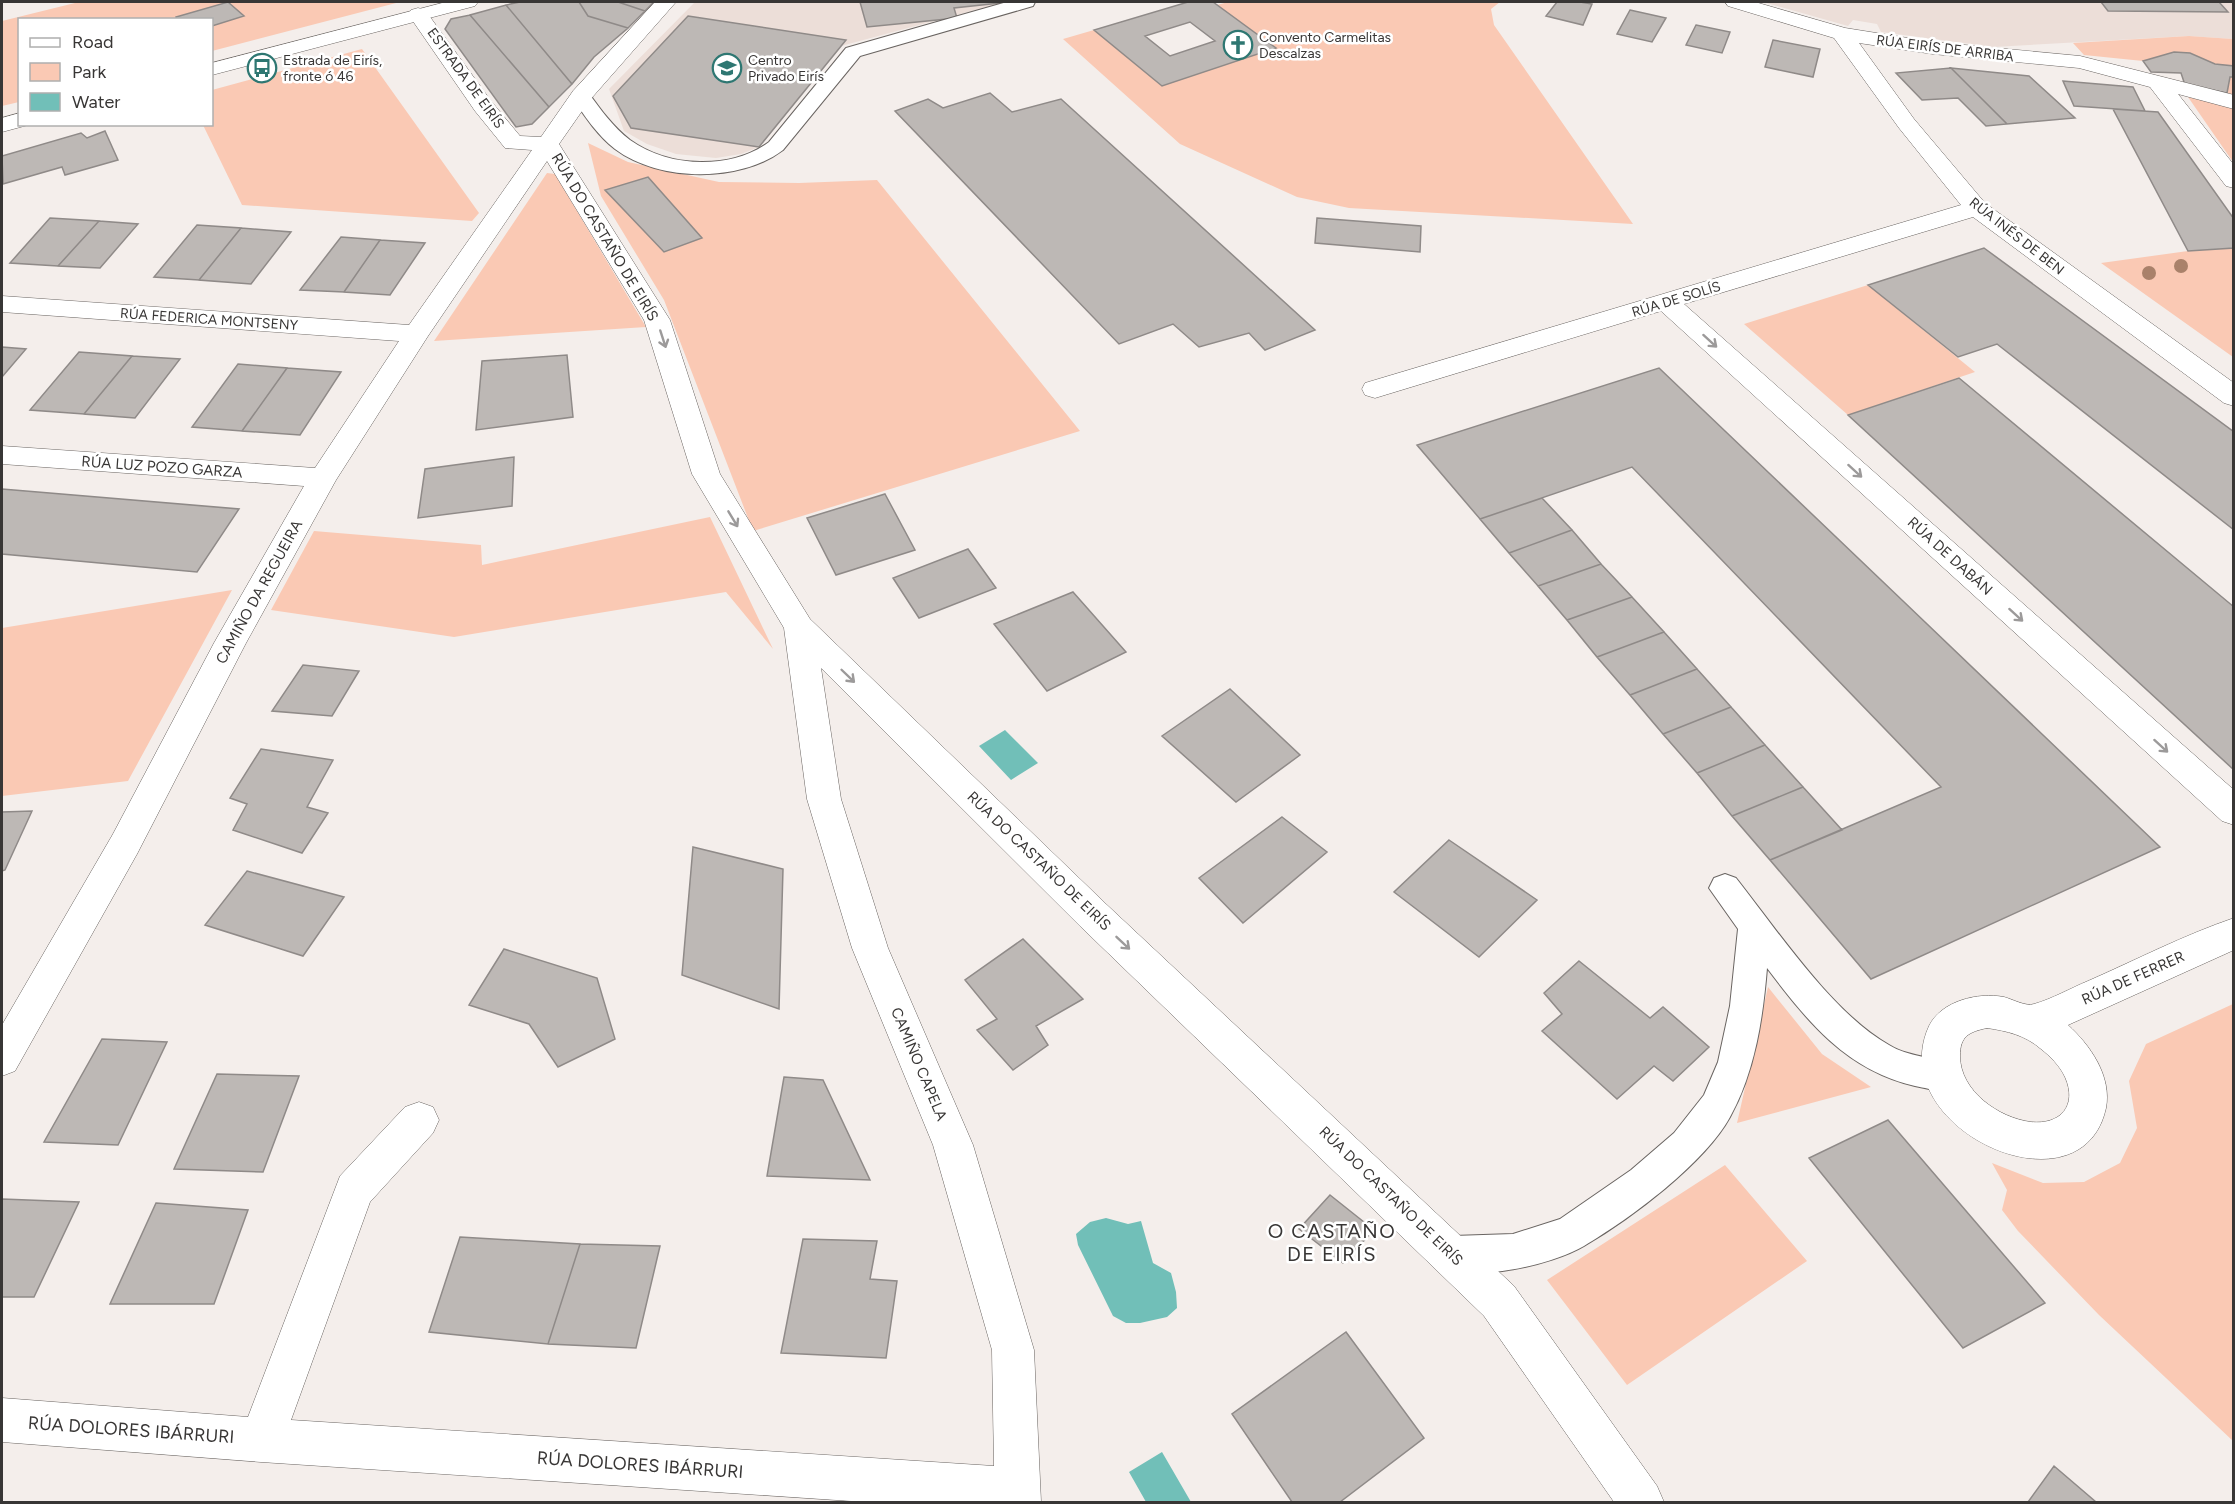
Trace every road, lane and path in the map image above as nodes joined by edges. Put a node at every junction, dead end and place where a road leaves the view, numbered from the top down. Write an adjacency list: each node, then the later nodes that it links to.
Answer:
1 (468, 2): 5 (street, ESTRADA DE EIRÍS)
2 (666, 2): 9 (street, CAMIÑO DA REGUEIRA)
3 (1026, 2): 9 (lane)
4 (1735, 2): 6 (street, RÚA EIRÍS DE ARRIBA)
5 (418, 14): 7 (street, ESTRADA DE EIRÍS); 13 (street, ESTRADA DE EIRÍS)
6 (1842, 34): 8 (street, RÚA EIRÍS DE ARRIBA); 15 (street, RÚA INÉS DE BEN)
7 (213, 69)
8 (2158, 83): 10 (street, RÚA EIRÍS DE ARRIBA); 14 (street)
9 (581, 96): 13 (street, CAMIÑO DA REGUEIRA)
10 (2234, 102)
11 (18, 121): 12 (street)
12 (2, 125)
13 (548, 144): 18 (street, CAMIÑO DA REGUEIRA); 23 (street, RÚA DO CASTAÑO DE EIRÍS, one-way to 23)
14 (2234, 181)
15 (1977, 208): 16 (street, RÚA DE SOLÍS); 20 (street, RÚA INÉS DE BEN)
16 (1666, 302): 19 (street, RÚA DE SOLÍS); 24 (street, RÚA DE DABÁN, one-way to 24)
17 (2, 304): 18 (street, RÚA FEDERICA MONTSENY)
18 (416, 334): 22 (street, CAMIÑO DA REGUEIRA)
19 (1375, 389)
20 (2234, 397)
21 (2, 455): 22 (street, RÚA LUZ POZO GARZA)
22 (323, 478): 29 (street, CAMIÑO DA REGUEIRA)
23 (799, 627): 32 (street, RÚA DO CASTAÑO DE EIRÍS, one-way to 32); 35 (street, CAMIÑO CAPELA)
24 (2234, 811)
25 (1725, 888): 26 (lane)
26 (1754, 928): 30 (lane); 32 (lane)
27 (2234, 933): 28 (street, RÚA DE FERRER)
28 (2032, 1023): 30 (street); 30 (street)
29 (2, 1059)
30 (1943, 1076)
31 (419, 1120): 34 (street)
32 (1453, 1255): 36 (street, RÚA DO CASTAÑO DE EIRÍS)
33 (2, 1420): 34 (street, RÚA DOLORES IBÁRRURI)
34 (261, 1440): 35 (street, RÚA DOLORES IBÁRRURI)
35 (1018, 1496)
36 (1641, 1503)

